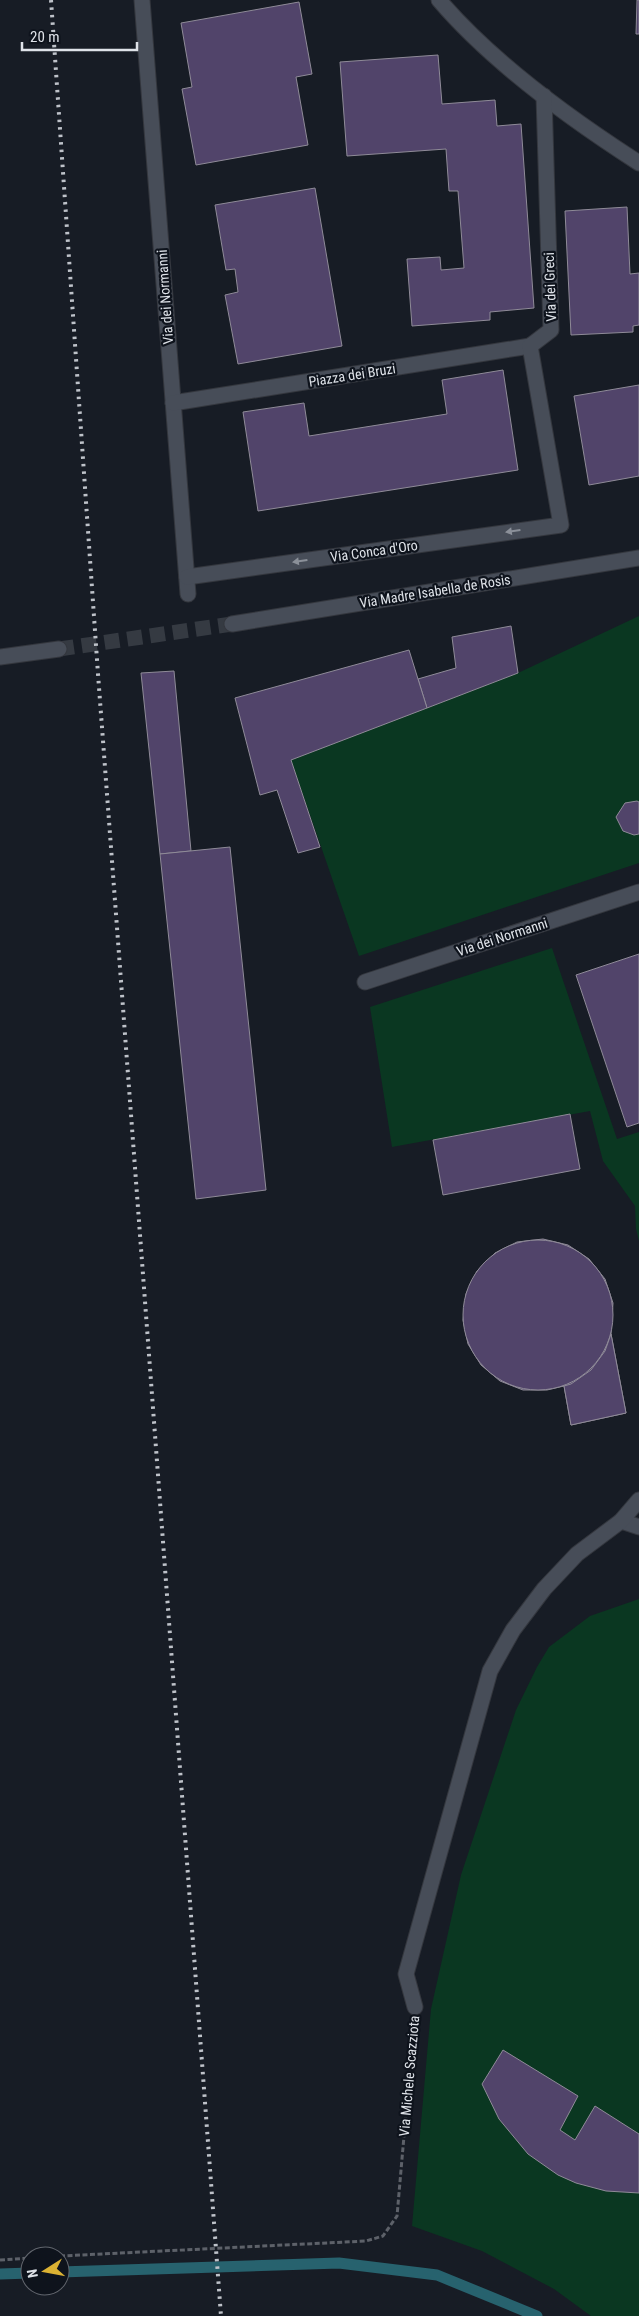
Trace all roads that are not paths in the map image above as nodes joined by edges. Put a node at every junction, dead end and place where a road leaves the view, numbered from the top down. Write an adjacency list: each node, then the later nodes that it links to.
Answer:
1 (142, 0): 6 (street, Via dei Normanni)
2 (439, 0): 3 (street)
3 (544, 96): 4 (street); 5 (street, Via dei Greci)
4 (639, 163)
5 (530, 346): 6 (street, Piazza dei Bruzi); 8 (street, Via Conca d'Oro, one-way to 8)
6 (173, 403): 8 (street, Via dei Normanni)
7 (639, 558): 10 (street, Via Madre Isabella de Rosis)
8 (187, 577): 9 (street, Via dei Normanni)
9 (188, 594)
10 (232, 624)
11 (59, 649): 12 (street)
12 (0, 656)
13 (639, 892): 14 (street, Via dei Normanni)
14 (365, 982)
15 (639, 1500): 16 (street, Via Michele Scazziota)
16 (621, 1521): 17 (street); 18 (street, Via Michele Scazziota)
17 (639, 1527)
18 (415, 2007)

